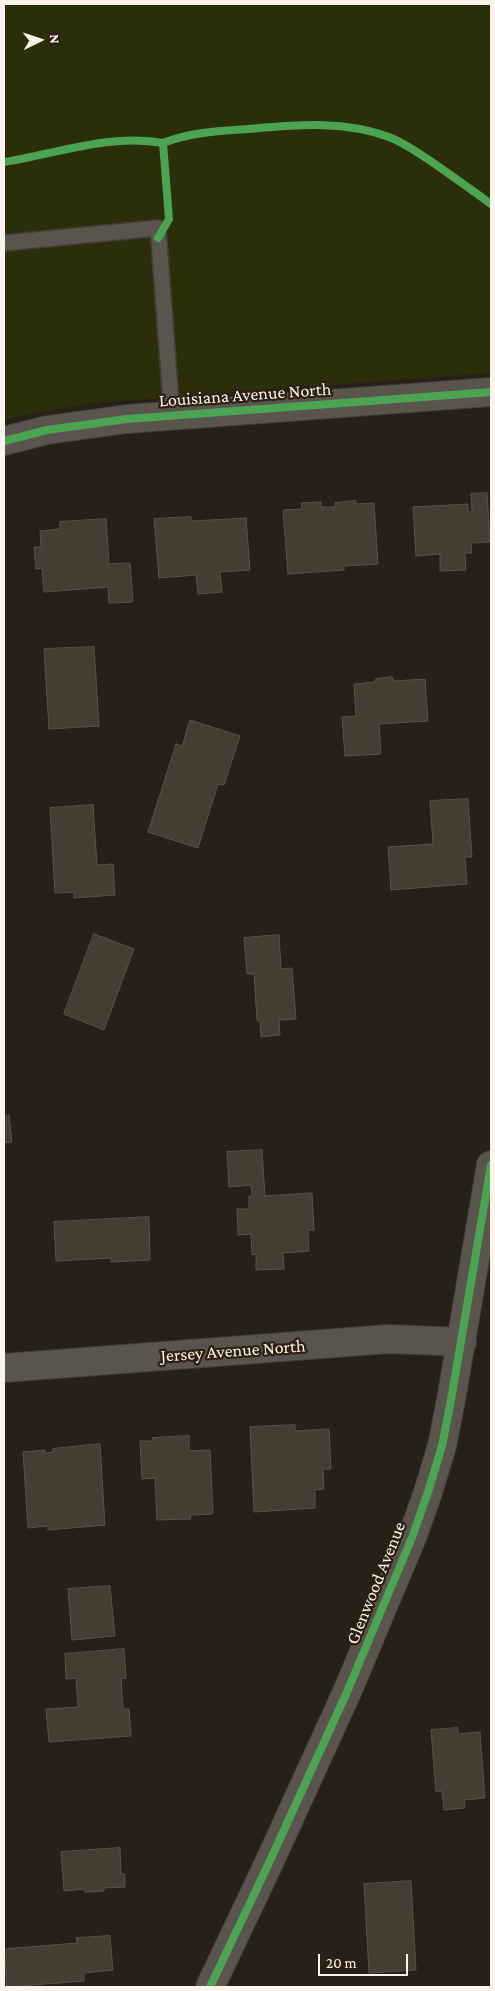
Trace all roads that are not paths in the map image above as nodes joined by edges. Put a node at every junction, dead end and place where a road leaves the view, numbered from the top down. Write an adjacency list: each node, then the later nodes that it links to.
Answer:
1 (4, 243): 3 (lane)
2 (491, 392): 3 (street, Louisiana Avenue North)
3 (172, 416): 4 (street, Louisiana Avenue North)
4 (4, 441)
5 (491, 1165): 6 (street, Glenwood Avenue)
6 (462, 1342): 7 (street, Jersey Avenue North); 8 (street, Glenwood Avenue)
7 (4, 1368)
8 (210, 1987)

